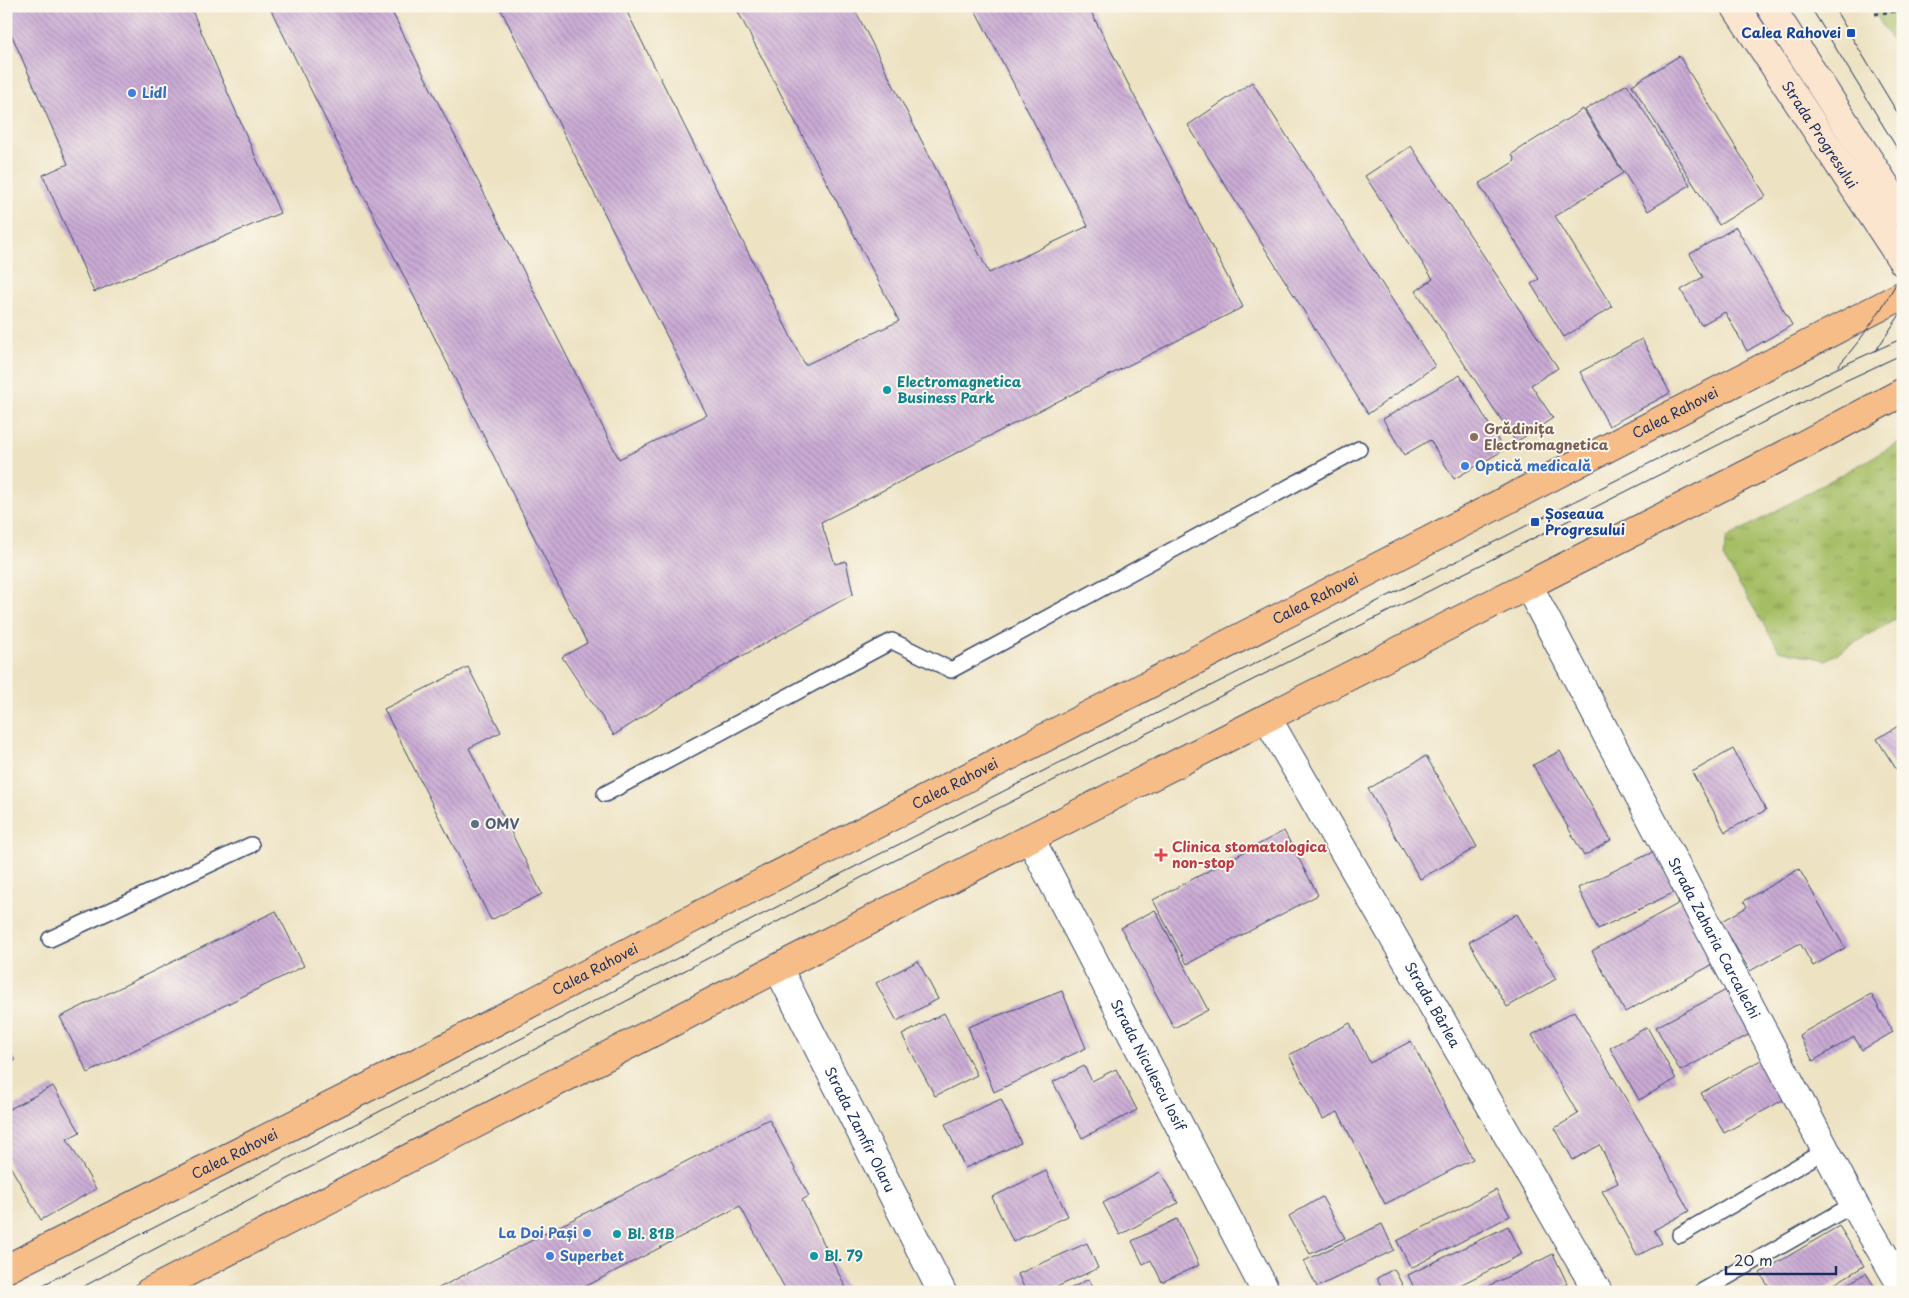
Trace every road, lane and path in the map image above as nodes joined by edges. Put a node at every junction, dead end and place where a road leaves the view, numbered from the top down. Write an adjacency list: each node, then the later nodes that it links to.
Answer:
1 (1735, 6): 6 (main road, Strada Progresului)
2 (1770, 6): 5 (main road, Strada Progresului)
3 (1903, 10): 4 (path)
4 (1875, 14)
5 (1903, 213)
6 (1903, 262)
7 (1903, 294): 20 (main road, Calea Rahovei)
8 (1903, 392): 10 (main road)
9 (1359, 449): 12 (lane)
10 (1528, 585): 11 (main road); 17 (street, Strada Zaharia Carcalechi)
11 (1268, 718): 13 (main road); 25 (street, Strada Bârlea)
12 (605, 794)
13 (1030, 838): 16 (main road); 24 (street, Strada Niculescu Iosif)
14 (252, 845): 15 (lane)
15 (50, 939)
16 (778, 968): 22 (main road); 23 (street, Strada Zamfir Olaru)
17 (1826, 1150): 18 (street, Strada Zaharia Carcalechi); 19 (lane)
18 (1854, 1204): 21 (street, Strada Zaharia Carcalechi); 26 (lane)
19 (1680, 1235)
20 (6, 1268)
21 (1903, 1288)
22 (149, 1292)
23 (942, 1292)
24 (1266, 1292)
25 (1598, 1292)
26 (1701, 1292)

